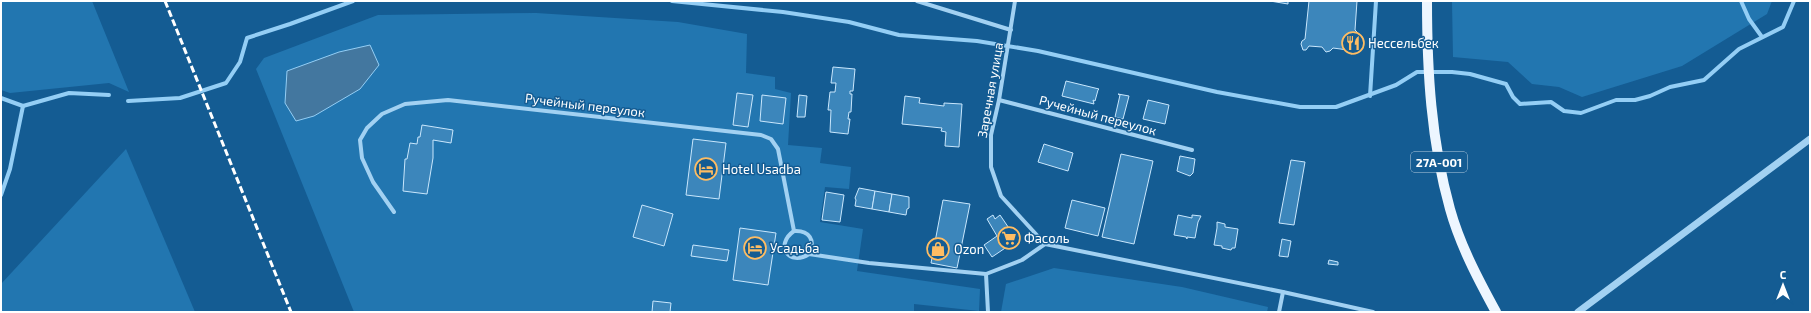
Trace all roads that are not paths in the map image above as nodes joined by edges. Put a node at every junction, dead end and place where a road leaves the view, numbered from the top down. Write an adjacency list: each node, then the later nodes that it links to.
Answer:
1 (917, 1): 4 (street)
2 (1015, 1): 4 (street, Заречная улица)
3 (1427, 1): 17 (main road, 27А-001)
4 (1011, 30): 5 (street, Заречная улица)
5 (999, 100): 7 (street, Ручейный переулок); 10 (street, Заречная улица)
6 (1810, 139): 18 (street)
7 (1192, 150)
8 (394, 212): 9 (street, Ручейный переулок)
9 (794, 231): 11 (street); 11 (street)
10 (1045, 244): 12 (street); 13 (street)
11 (809, 254): 12 (street)
12 (986, 274): 14 (street)
13 (1283, 292): 15 (street); 16 (street)
14 (988, 312)
15 (1280, 312)
16 (1373, 312)
17 (1496, 312)
18 (1578, 312)

